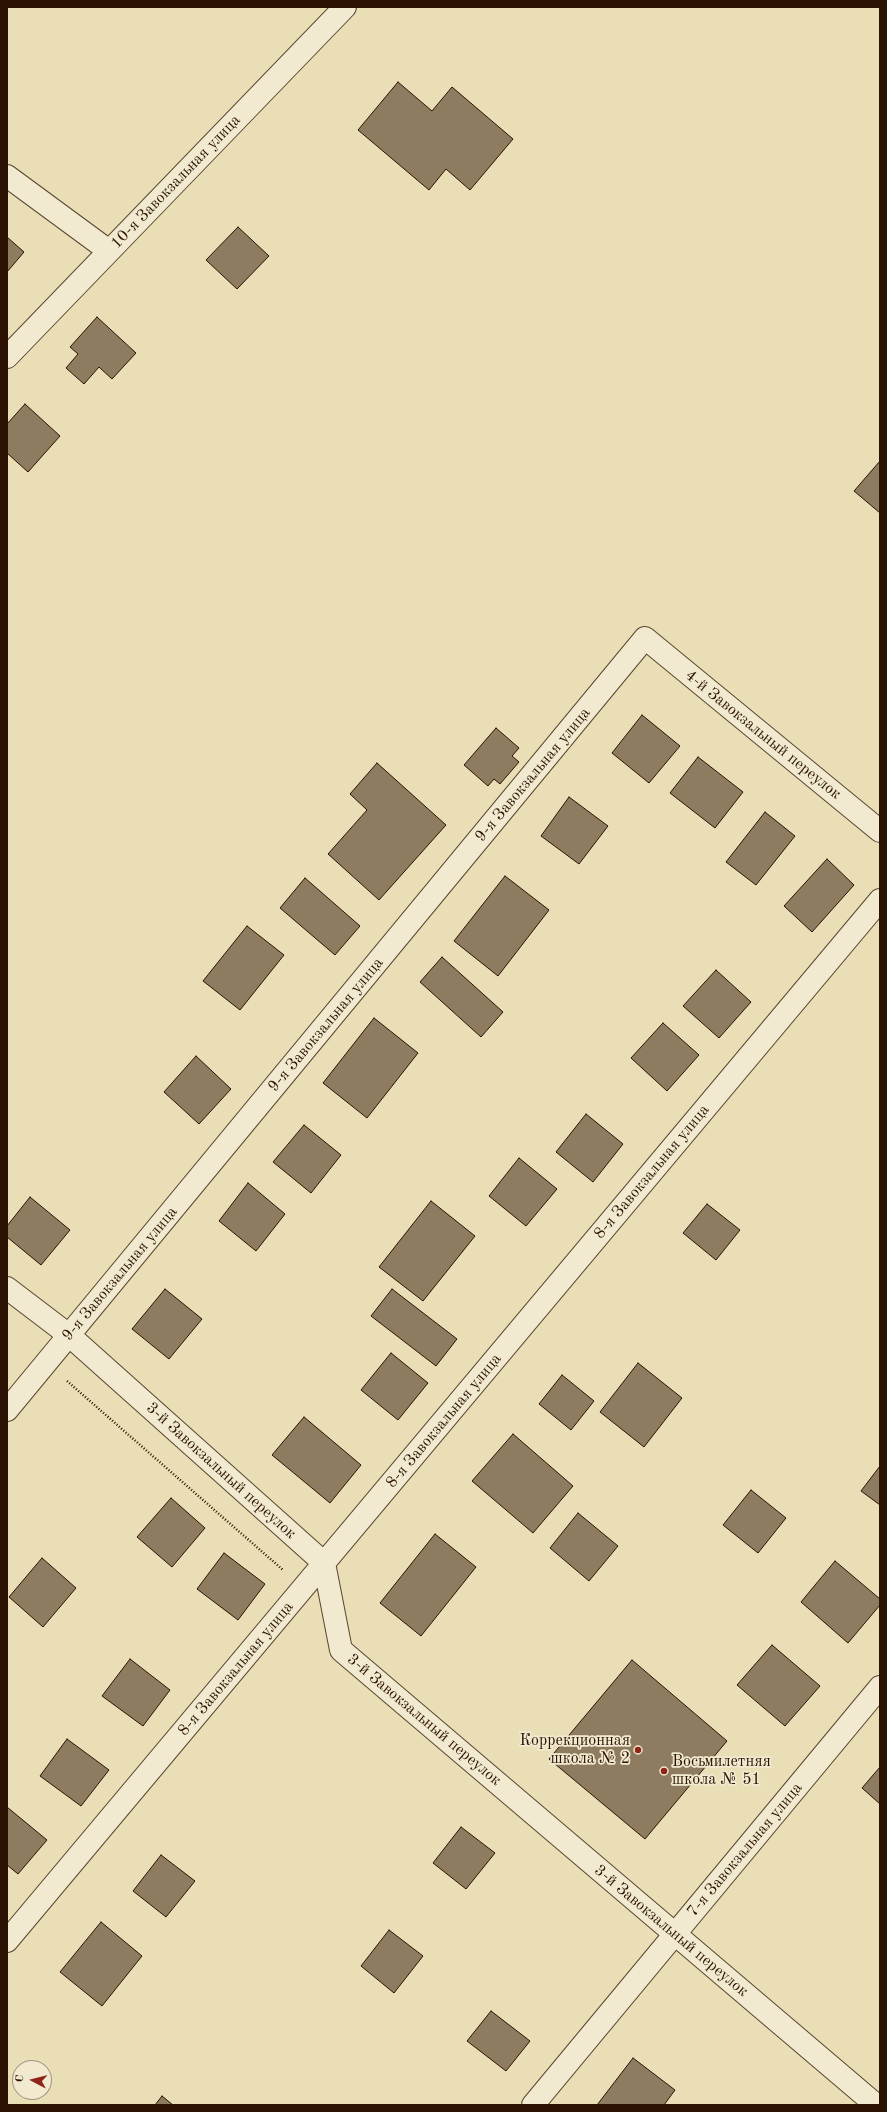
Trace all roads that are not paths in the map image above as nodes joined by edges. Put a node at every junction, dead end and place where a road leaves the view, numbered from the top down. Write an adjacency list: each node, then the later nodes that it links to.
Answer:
1 (344, 7): 3 (street, 10-я Завокзальная улица)
2 (7, 176): 3 (street)
3 (110, 251): 4 (street, 10-я Завокзальная улица)
4 (7, 357)
5 (645, 638): 6 (street, 4-й Завокзальный переулок); 9 (street, 9-я Завокзальная улица)
6 (880, 831)
7 (880, 900): 11 (street, 8-я Завокзальная улица)
8 (7, 1288): 9 (street, 3-й Завокзальный переулок)
9 (70, 1336): 10 (street, 9-я Завокзальная улица); 11 (street, 3-й Завокзальный переулок)
10 (7, 1410)
11 (324, 1563): 13 (street, 3-й Завокзальный переулок); 14 (street, 8-я Завокзальная улица)
12 (880, 1687): 13 (street, 7-я Завокзальная улица)
13 (675, 1934): 15 (street, 7-я Завокзальная улица); 16 (street, 3-й Завокзальный переулок)
14 (7, 1941)
15 (533, 2105)
16 (876, 2105)

